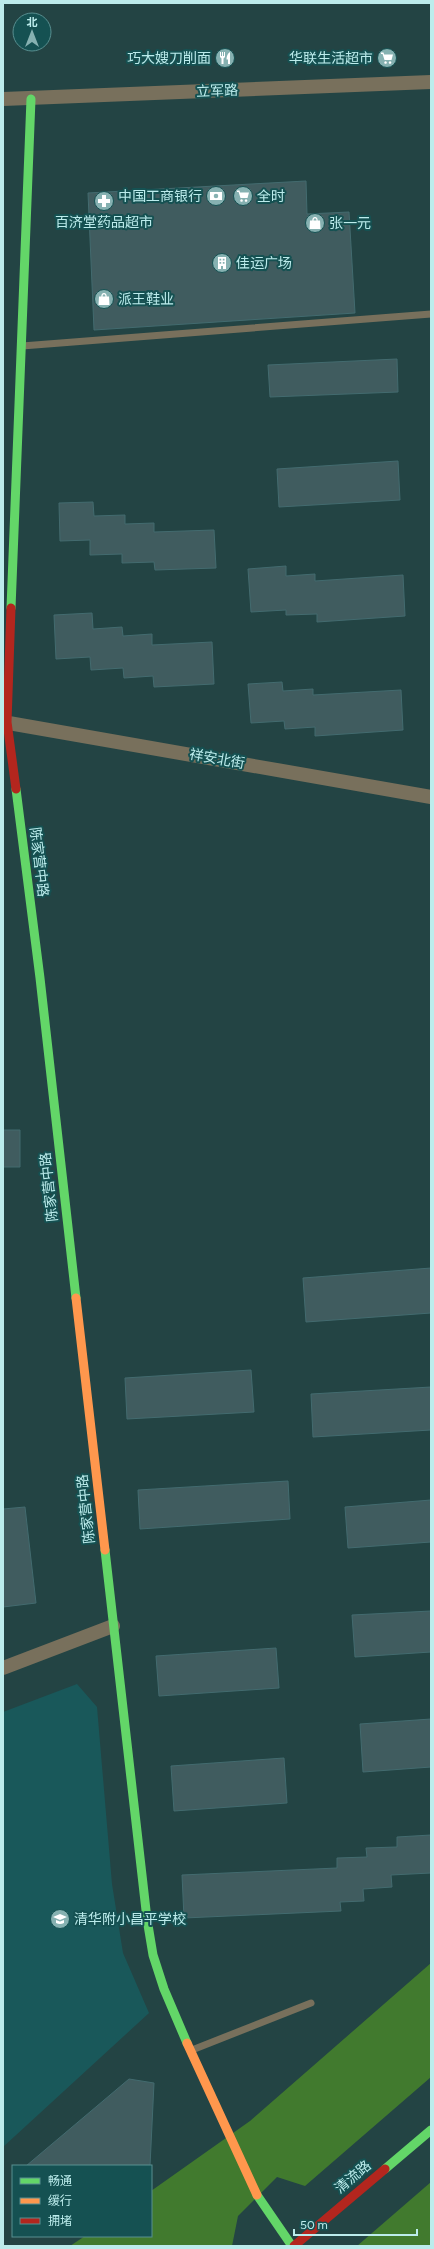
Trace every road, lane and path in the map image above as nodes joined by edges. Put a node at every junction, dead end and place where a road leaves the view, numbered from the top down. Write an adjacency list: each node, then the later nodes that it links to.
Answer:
1 (431, 82): 3 (street, 立军路)
2 (3, 99): 3 (street, 立军路)
3 (31, 99): 5 (street, 陈家营中路)
4 (431, 314): 5 (lane)
5 (22, 346): 6 (street, 陈家营中路)
6 (5, 722): 7 (street, 祥安北街); 8 (street, 陈家营中路)
7 (431, 797)
8 (113, 1626): 9 (street); 11 (street, 陈家营中路)
9 (3, 1668)
10 (311, 2003): 11 (lane)
11 (190, 2050): 13 (street, 陈家营中路)
12 (431, 2130): 13 (street, 清流路)
13 (293, 2246)

